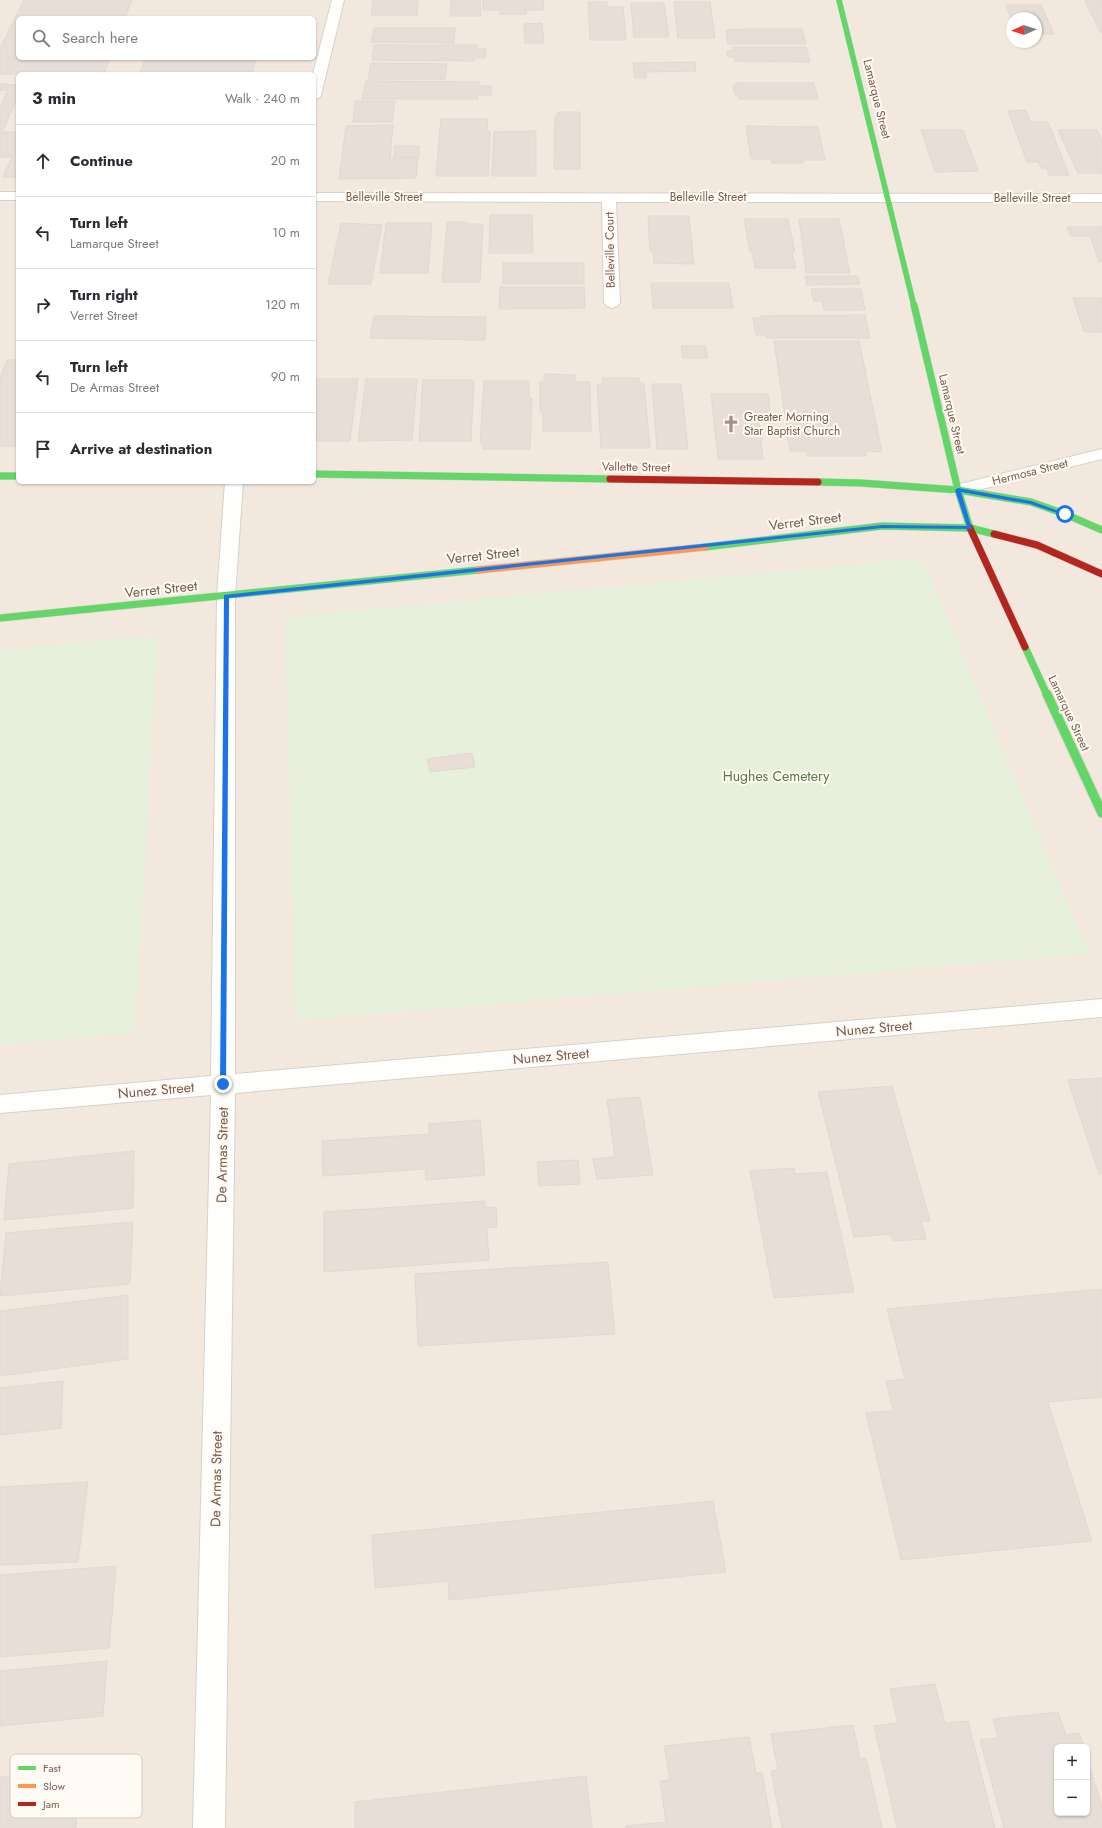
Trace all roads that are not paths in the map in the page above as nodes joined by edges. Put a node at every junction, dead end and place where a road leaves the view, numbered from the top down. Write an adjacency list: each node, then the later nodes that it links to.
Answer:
1 (338, 0): 3 (street)
2 (839, 0): 8 (main road, Lamarque Street)
3 (316, 87)
4 (0, 196): 5 (street)
5 (16, 196)
6 (316, 197): 7 (street, Belleville Street)
7 (609, 197): 8 (street, Belleville Street); 10 (street, Belleville Court)
8 (889, 198): 9 (street, Belleville Street); 16 (main road, Lamarque Street)
9 (1102, 198)
10 (612, 303)
11 (1102, 454): 16 (street, Hermosa Street)
12 (316, 474): 16 (main road, Vallette Street)
13 (0, 476): 14 (main road)
14 (16, 476)
15 (234, 484): 20 (street, De Armas Street)
16 (958, 490): 17 (main road, Lamarque Street); 18 (main road, Vallette Street)
17 (970, 528): 19 (main road, Verret Street); 20 (main road, Verret Street); 22 (main road, Lamarque Street)
18 (1102, 530)
19 (1102, 574)
20 (226, 596): 21 (main road, Verret Street); 24 (street, De Armas Street)
21 (0, 618)
22 (1102, 813)
23 (1102, 1008): 24 (street, Nunez Street)
24 (223, 1084): 25 (street, Nunez Street); 26 (street, De Armas Street)
25 (0, 1104)
26 (209, 1828)

